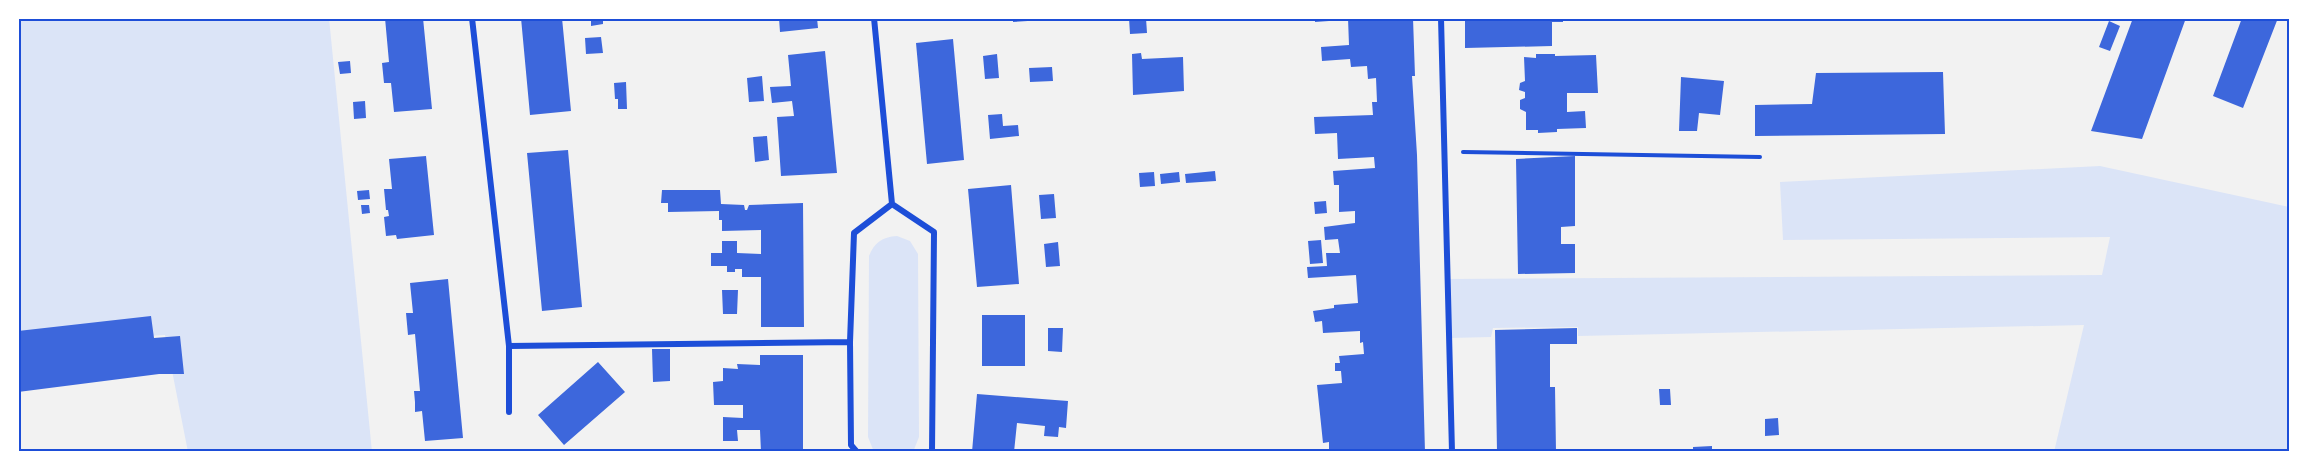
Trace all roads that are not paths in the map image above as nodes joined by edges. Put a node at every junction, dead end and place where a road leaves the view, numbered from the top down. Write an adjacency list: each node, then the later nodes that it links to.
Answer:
1 (472, 18): 6 (street)
2 (874, 18): 4 (street)
3 (1441, 18): 10 (street)
4 (892, 204): 5 (street); 9 (street)
5 (850, 342): 6 (street); 8 (street)
6 (509, 346): 7 (street)
7 (509, 412)
8 (857, 452)
9 (932, 452)
10 (1452, 452)

